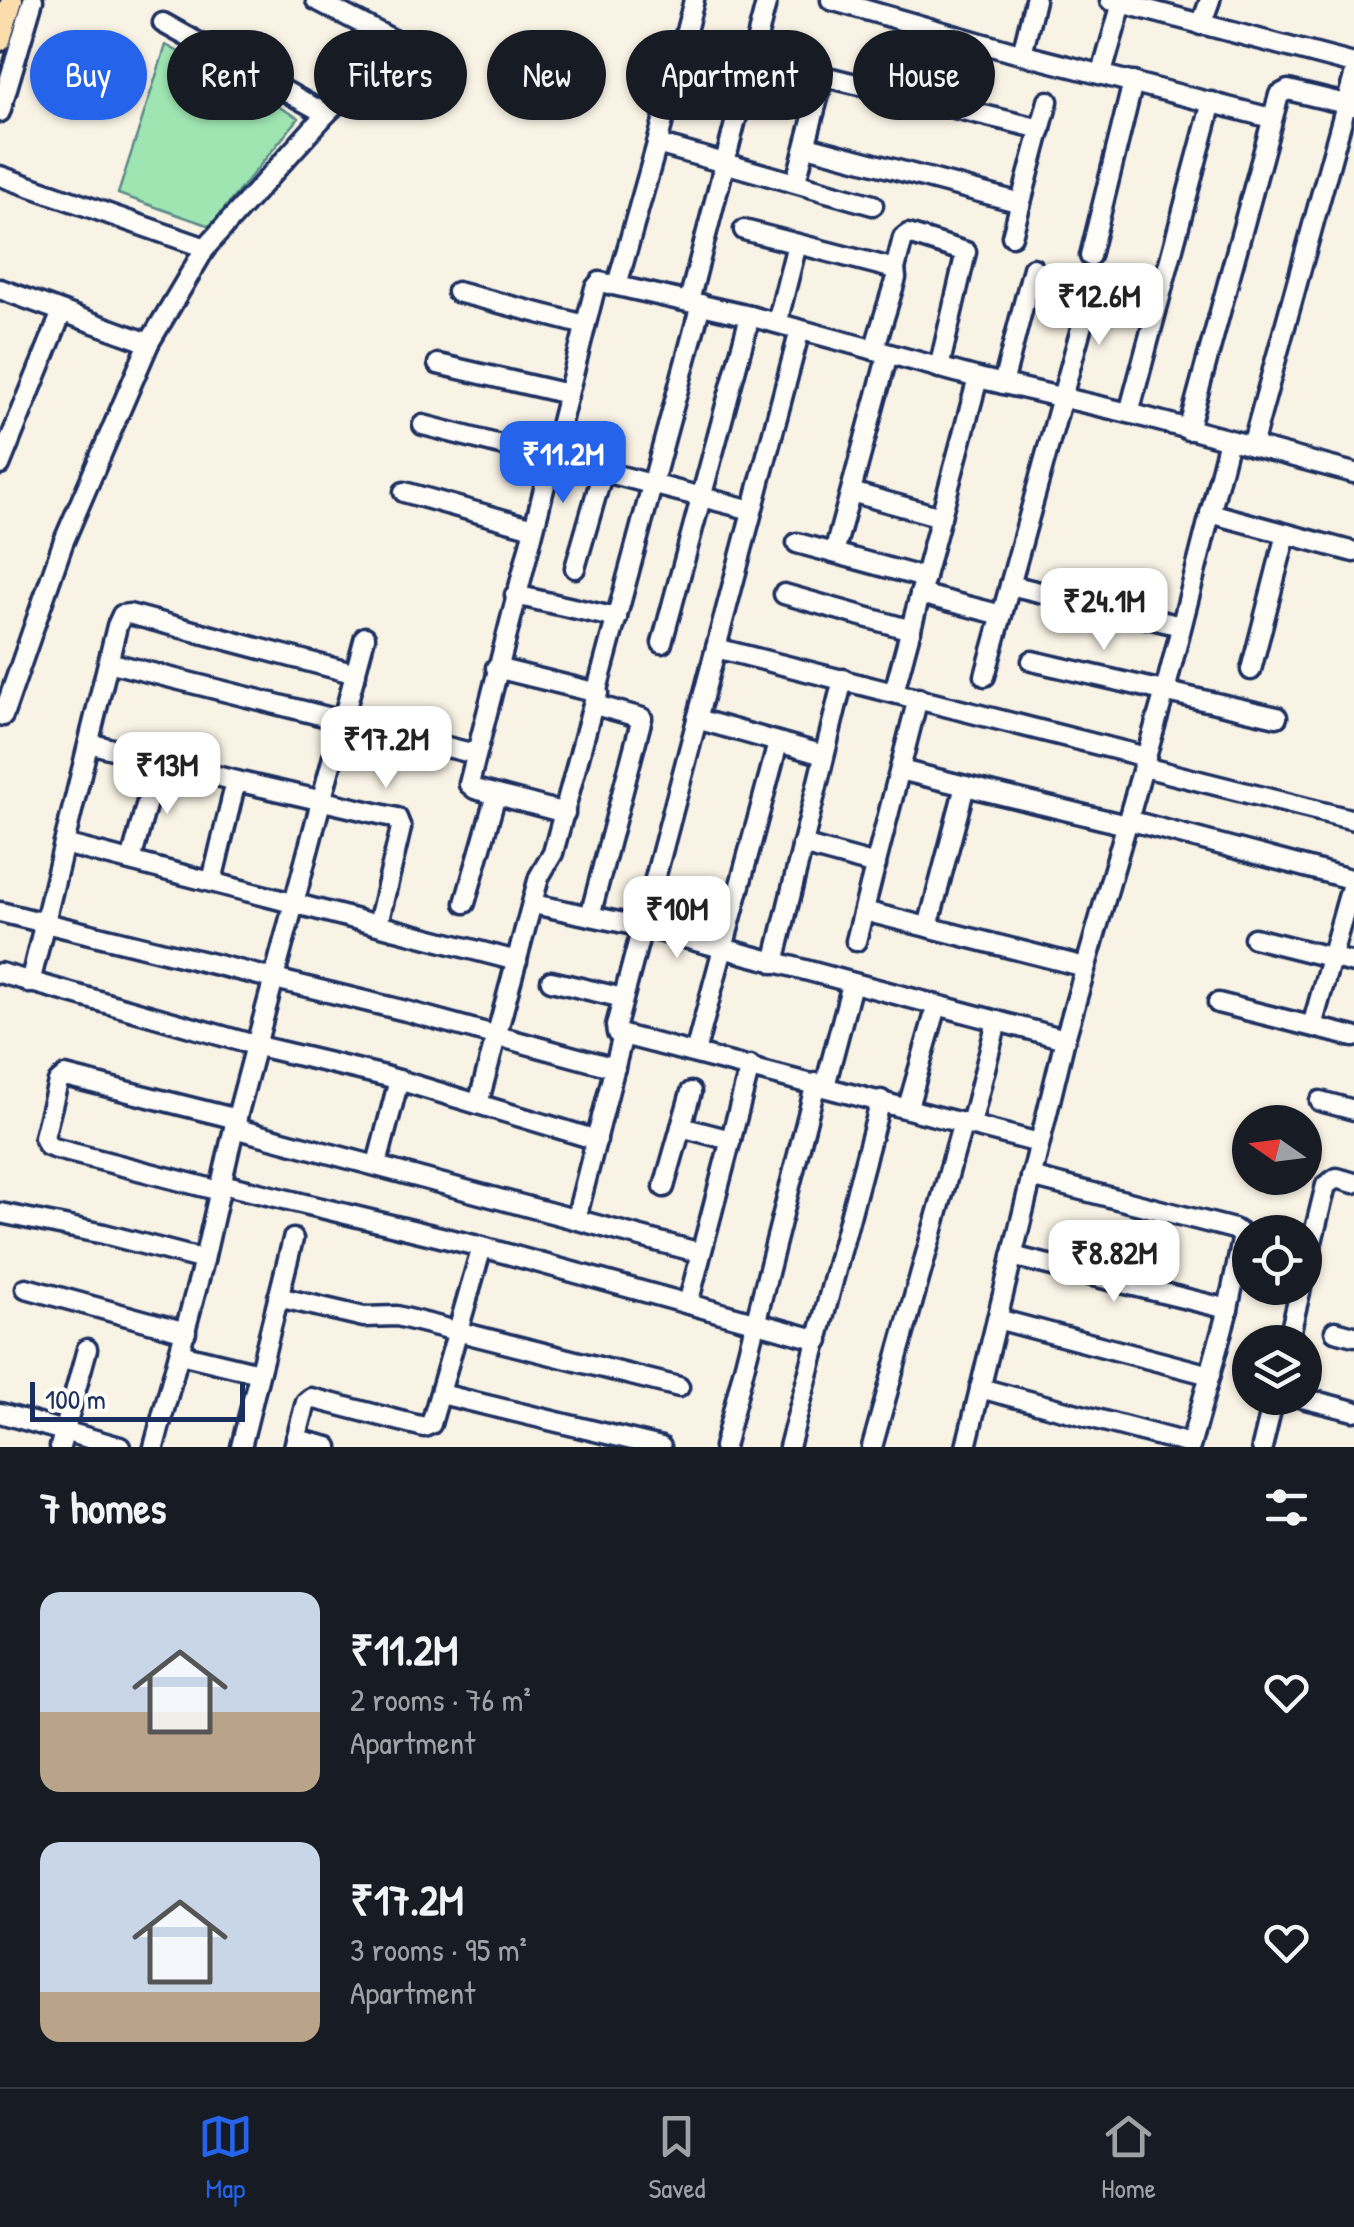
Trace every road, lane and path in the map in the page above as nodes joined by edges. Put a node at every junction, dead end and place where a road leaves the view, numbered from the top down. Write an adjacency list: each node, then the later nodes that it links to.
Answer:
1 (12, 0): 13 (main road)
2 (33, 0): 23 (street)
3 (316, 0): 12 (street)
4 (694, 0): 27 (street)
5 (767, 0): 29 (street)
6 (831, 0): 14 (street)
7 (1036, 0): 14 (street)
8 (1210, 0): 11 (street)
9 (1116, 1): 11 (street); 16 (street)
10 (162, 23): 22 (street)
11 (1201, 26): 15 (street)
12 (373, 30)
13 (0, 40)
14 (1022, 54): 16 (street)
15 (1354, 64)
16 (1102, 73): 18 (street)
17 (1354, 76): 21 (street)
18 (1134, 82): 20 (street); 38 (street)
19 (1048, 101): 26 (street)
20 (1212, 102): 24 (street); 59 (street)
21 (1351, 105): 24 (street); 63 (street)
22 (314, 107)
23 (0, 112)
24 (1271, 118): 61 (street)
25 (321, 120): 37 (street)
26 (1040, 128): 28 (street); 32 (street)
27 (658, 144): 29 (street); 41 (street)
28 (807, 146): 31 (street); 32 (street)
29 (726, 162): 31 (street); 45 (street)
30 (0, 176): 37 (street)
31 (796, 181): 33 (street)
32 (1021, 204): 35 (street)
33 (873, 205)
34 (744, 230): 36 (street)
35 (1012, 236)
36 (798, 244): 40 (street); 48 (street)
37 (206, 248): 51 (street)
38 (1090, 256)
39 (1032, 268): 56 (street)
40 (895, 269): 52 (street); 54 (street)
41 (617, 284): 45 (street); 49 (street)
42 (1093, 285): 58 (street)
43 (0, 290): 46 (street)
44 (458, 292): 49 (street)
45 (695, 302): 47 (street); 68 (street)
46 (62, 312): 51 (street); 65 (street)
47 (750, 316): 48 (street); 71 (street)
48 (777, 323): 50 (street)
49 (585, 326): 57 (street)
50 (800, 330): 52 (street); 72 (street)
51 (149, 343): 104 (street)
52 (881, 352): 54 (street); 70 (street)
53 (438, 364): 57 (street)
54 (939, 368): 55 (street)
55 (978, 378): 56 (street); 74 (street)
56 (1004, 384): 58 (street)
57 (568, 394): 64 (street)
58 (1060, 397): 59 (street); 81 (street)
59 (1128, 413): 61 (street)
60 (423, 425): 64 (street)
61 (1188, 430): 62 (street)
62 (1229, 440): 63 (street); 73 (street)
63 (1252, 446): 67 (street)
64 (551, 458): 66 (street); 75 (street)
65 (0, 465)
66 (603, 471): 68 (street); 80 (street)
67 (1354, 473)
68 (652, 484): 71 (street); 86 (street)
69 (404, 492): 75 (street)
70 (851, 492): 74 (street); 79 (street)
71 (700, 497): 72 (street); 90 (street)
72 (752, 510): 91 (street)
73 (1210, 513): 76 (street); 87 (street)
74 (941, 517): 82 (street)
75 (532, 528): 84 (street)
76 (1286, 534): 78 (street); 95 (street)
77 (797, 543): 79 (street)
78 (1354, 552)
79 (834, 553): 82 (street)
80 (574, 568)
81 (1010, 585): 85 (street); 87 (street)
82 (922, 586): 85 (street); 88 (street)
83 (784, 594): 88 (street)
84 (515, 595): 86 (street); 94 (street)
85 (1002, 615): 97 (street)
86 (616, 618): 102 (street)
87 (1181, 626): 99 (street)
88 (910, 630): 100 (street)
89 (365, 637): 96 (street)
90 (662, 643)
91 (716, 648): 98 (street); 105 (street)
92 (1032, 661): 99 (street)
93 (108, 662): 96 (street); 106 (street); 107 (street)
94 (496, 668): 102 (street); 109 (street)
95 (1252, 670)
96 (356, 674): 106 (street)
97 (984, 676)
98 (843, 680): 100 (street); 110 (street)
99 (1165, 691): 103 (street); 112 (street)
100 (894, 692): 101 (street)
101 (918, 698): 112 (street); 113 (street)
102 (596, 699): 118 (street); 132 (street)
103 (1277, 717)
104 (1, 719)
105 (698, 719): 108 (street); 136 (street)
106 (342, 722): 109 (street); 117 (street)
107 (88, 742): 111 (street); 121 (street)
108 (778, 743): 110 (street); 139 (street)
109 (475, 754): 116 (street)
110 (824, 755): 122 (street)
111 (158, 761): 114 (street); 123 (street)
112 (1145, 762): 119 (street); 120 (street)
113 (900, 770): 115 (street); 124 (street)
114 (236, 782): 117 (street); 126 (street)
115 (964, 786): 120 (street); 135 (street)
116 (496, 794): 118 (street); 128 (street)
117 (320, 802): 127 (street); 134 (street)
118 (565, 812): 129 (street)
119 (1354, 820)
120 (1127, 822): 125 (street); 144 (street)
121 (64, 844): 123 (street); 133 (street)
122 (802, 845): 124 (street); 143 (street)
123 (131, 860): 126 (street)
124 (876, 865): 130 (street)
125 (1353, 880): 140 (street)
126 (212, 881): 127 (street)
127 (296, 902): 134 (street); 146 (street)
128 (464, 904)
129 (532, 904): 132 (street); 141 (street)
130 (864, 910): 135 (street); 138 (street)
131 (0, 912): 133 (street)
132 (590, 916): 136 (street)
133 (44, 922): 146 (street); 148 (street)
134 (378, 924): 141 (street)
135 (928, 927): 144 (street)
136 (643, 928): 139 (street); 150 (street)
137 (1254, 938): 140 (street)
138 (856, 940)
139 (724, 950): 143 (street); 160 (street)
140 (1331, 957): 142 (street); 154 (street)
141 (517, 962): 156 (street)
142 (1354, 962)
143 (774, 963): 149 (street)
144 (1085, 966): 158 (street)
145 (0, 973): 148 (street)
146 (274, 980): 156 (street); 159 (street)
147 (551, 980): 150 (street)
148 (30, 982): 159 (street)
149 (852, 984): 152 (street); 164 (street)
150 (624, 998): 155 (street)
151 (1218, 1003): 154 (street)
152 (937, 1006): 153 (street); 169 (street)
153 (997, 1021): 158 (street); 171 (street)
154 (1312, 1026): 157 (street)
155 (623, 1035): 160 (street); 162 (street)
156 (497, 1036): 162 (street); 168 (street)
157 (1354, 1036)
158 (1065, 1040): 176 (street)
159 (258, 1046): 163 (street); 172 (street)
160 (695, 1053): 161 (street)
161 (750, 1066): 164 (street); 175 (street)
162 (615, 1068): 174 (street)
163 (398, 1080): 168 (street); 177 (street)
164 (821, 1084): 166 (street); 195 (street)
165 (691, 1092): 173 (street)
166 (880, 1100): 169 (street); 200 (street)
167 (1320, 1101): 170 (street)
168 (478, 1104): 174 (street)
169 (908, 1108): 171 (street)
170 (1354, 1110)
171 (967, 1123): 176 (street); 224 (street)
172 (235, 1124): 177 (street); 180 (street); 180 (street)
173 (681, 1127): 175 (street); 181 (street)
174 (596, 1140): 184 (street)
175 (731, 1140): 187 (street)
176 (1039, 1142): 178 (street)
177 (377, 1164): 184 (street)
178 (1031, 1177): 188 (street); 193 (street)
179 (1354, 1183): 183 (street)
180 (221, 1187): 186 (street); 189 (street)
181 (664, 1188)
182 (0, 1213): 189 (street)
183 (1318, 1215)
184 (576, 1219): 187 (street)
185 (293, 1239): 191 (street)
186 (482, 1248): 192 (street); 196 (street)
187 (701, 1253): 192 (street)
188 (1012, 1256): 193 (street); 194 (street)
189 (204, 1260): 198 (street)
190 (26, 1288): 198 (street)
191 (278, 1296): 196 (street); 203 (street)
192 (688, 1304): 195 (street)
193 (1228, 1308): 204 (street)
194 (997, 1319): 204 (street); 206 (street)
195 (755, 1322): 200 (street); 222 (street)
196 (459, 1331): 205 (street); 207 (street)
197 (1335, 1331): 199 (street)
198 (186, 1332): 202 (street)
199 (1354, 1336)
200 (818, 1340): 223 (street)
201 (88, 1348): 213 (street)
202 (180, 1354): 203 (street); 217 (street)
203 (260, 1372): 218 (street)
204 (1210, 1375): 215 (street)
205 (679, 1388)
206 (980, 1388): 215 (street); 225 (street)
207 (441, 1394): 212 (street); 221 (street)
208 (1322, 1403): 209 (street)
209 (1354, 1411)
210 (0, 1413): 213 (street)
211 (1270, 1415): 226 (street)
212 (424, 1426): 214 (street); 220 (street)
213 (62, 1440): 216 (street)
214 (295, 1443): 219 (street)
215 (1190, 1446)
216 (120, 1447)
217 (154, 1447)
218 (241, 1447)
219 (328, 1447)
220 (418, 1447)
221 (661, 1447)
222 (724, 1447)
223 (789, 1447)
224 (872, 1447)
225 (966, 1447)
226 (1262, 1447)

